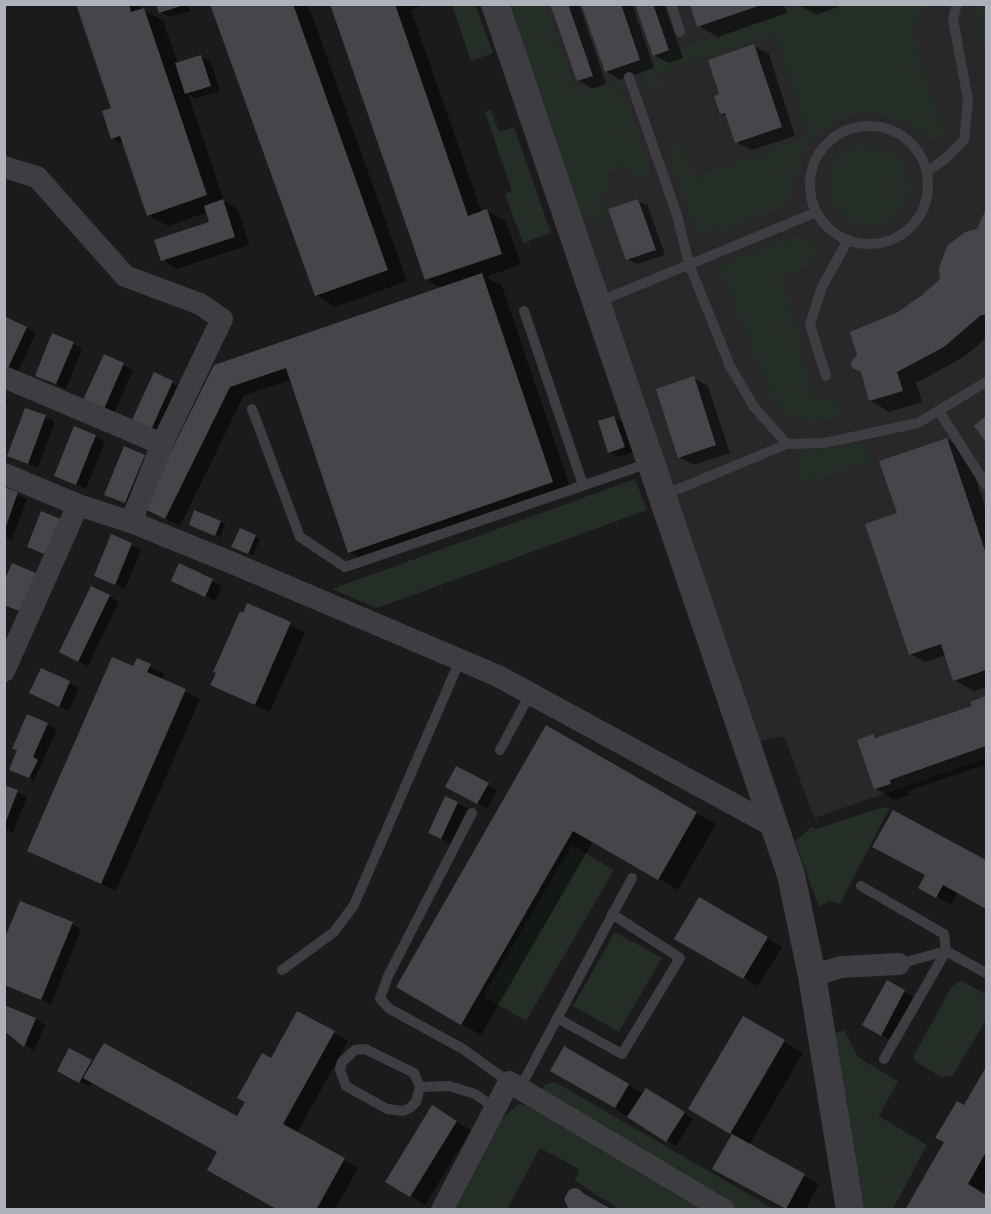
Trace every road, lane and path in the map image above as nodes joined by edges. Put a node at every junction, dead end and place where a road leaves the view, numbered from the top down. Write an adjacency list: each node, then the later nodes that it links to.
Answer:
1 (495, 4): 11 (street)
2 (670, 4): 4 (lane)
3 (957, 4): 7 (lane)
4 (680, 32)
5 (629, 76): 10 (lane)
6 (4, 167): 18 (street)
7 (927, 171): 8 (lane); 9 (lane)
8 (817, 212): 9 (lane); 10 (lane)
9 (848, 240): 13 (lane)
10 (689, 264): 11 (lane); 19 (lane)
11 (595, 304): 20 (street)
12 (524, 311): 23 (lane)
13 (826, 376)
14 (4, 377): 18 (street)
15 (987, 382): 17 (lane)
16 (252, 409): 23 (lane)
17 (939, 411): 19 (lane); 22 (lane)
18 (162, 444): 26 (street)
19 (787, 444): 24 (lane)
20 (649, 463): 23 (lane); 24 (street)
21 (4, 474): 25 (street)
22 (987, 484)
23 (583, 485)
24 (660, 496): 33 (street)
25 (78, 505): 26 (street); 27 (street)
26 (131, 522): 28 (street)
27 (14, 624): 29 (street)
28 (460, 660): 30 (street); 40 (lane)
29 (4, 671)
30 (530, 694): 31 (lane); 33 (street)
31 (500, 750)
32 (472, 813): 44 (lane)
33 (777, 828): 41 (street)
34 (632, 878): 36 (lane)
35 (861, 886): 37 (lane)
36 (612, 914): 42 (lane); 42 (lane)
37 (946, 951): 38 (lane); 39 (lane); 43 (lane)
38 (899, 964): 41 (street)
39 (985, 969)
40 (282, 970)
41 (813, 976): 49 (street)
42 (556, 1018): 44 (lane)
43 (884, 1059)
44 (514, 1085): 46 (street); 48 (street)
45 (420, 1087): 45 (lane); 46 (lane)
46 (495, 1108): 47 (street)
47 (442, 1209)
48 (724, 1209)
49 (850, 1209)

